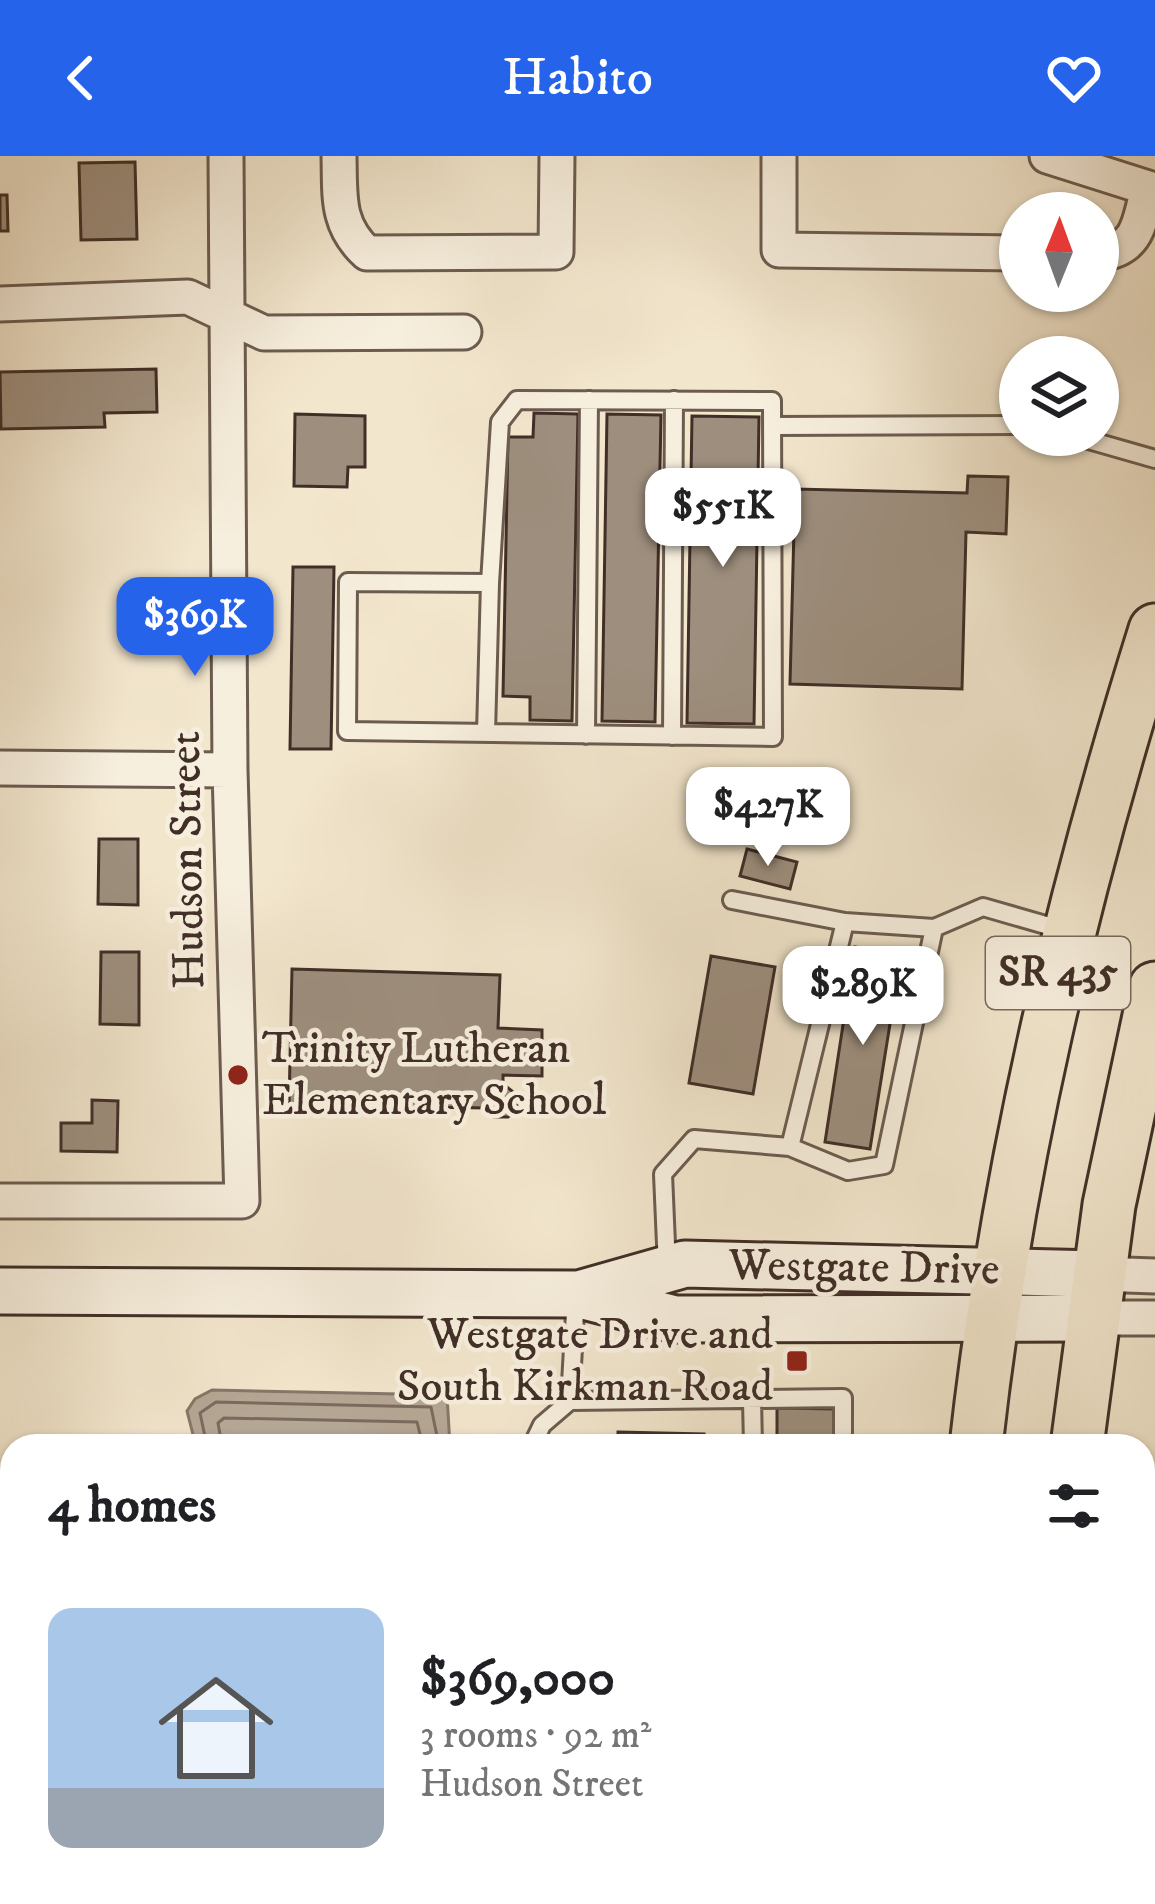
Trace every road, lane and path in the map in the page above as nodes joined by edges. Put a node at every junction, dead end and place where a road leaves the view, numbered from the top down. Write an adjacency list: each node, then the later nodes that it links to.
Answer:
1 (226, 156): 9 (street, Hudson Street)
2 (339, 156): 3 (street)
3 (557, 156)
4 (779, 156): 7 (street)
5 (1047, 156): 6 (street)
6 (1119, 252)
7 (999, 254)
8 (0, 304): 9 (street)
9 (227, 314): 10 (street); 23 (street, Hudson Street)
10 (464, 332)
11 (589, 400): 12 (lane); 17 (lane); 20 (lane)
12 (674, 400): 14 (lane); 21 (lane)
13 (999, 425): 14 (lane)
14 (772, 426): 21 (lane)
15 (1119, 449): 16 (lane)
16 (1155, 459)
17 (490, 583): 19 (lane); 19 (lane)
18 (1155, 630): 27 (main road, SR 435)
19 (486, 733): 20 (lane)
20 (586, 735): 21 (lane)
21 (672, 736)
22 (0, 768): 23 (street)
23 (230, 770): 30 (street, Hudson Street)
24 (732, 900): 25 (lane)
25 (845, 922): 26 (lane); 29 (lane)
26 (934, 928): 27 (lane); 29 (lane)
27 (1067, 931): 32 (main road, SR 435)
28 (1155, 988): 36 (main road, SR 435)
29 (790, 1147): 31 (lane)
30 (0, 1201)
31 (668, 1269): 32 (street, Westgate Drive); 35 (street, Westgate Drive)
32 (998, 1269): 36 (street, Westgate Drive); 38 (main road, SR 435)
33 (1155, 1276): 36 (street, Westgate Drive)
34 (0, 1291): 35 (street, Westgate Drive)
35 (576, 1294): 38 (street, Westgate Drive); 40 (lane)
36 (1095, 1296): 37 (street, Westgate Drive); 38 (street, Westgate Drive); 45 (main road, SR 435)
37 (1155, 1318)
38 (990, 1321): 44 (main road, SR 435)
39 (752, 1399): 40 (lane); 42 (lane); 43 (lane)
40 (570, 1401): 41 (lane)
41 (537, 1434)
42 (753, 1434)
43 (843, 1434)
44 (977, 1434)
45 (1078, 1434)

